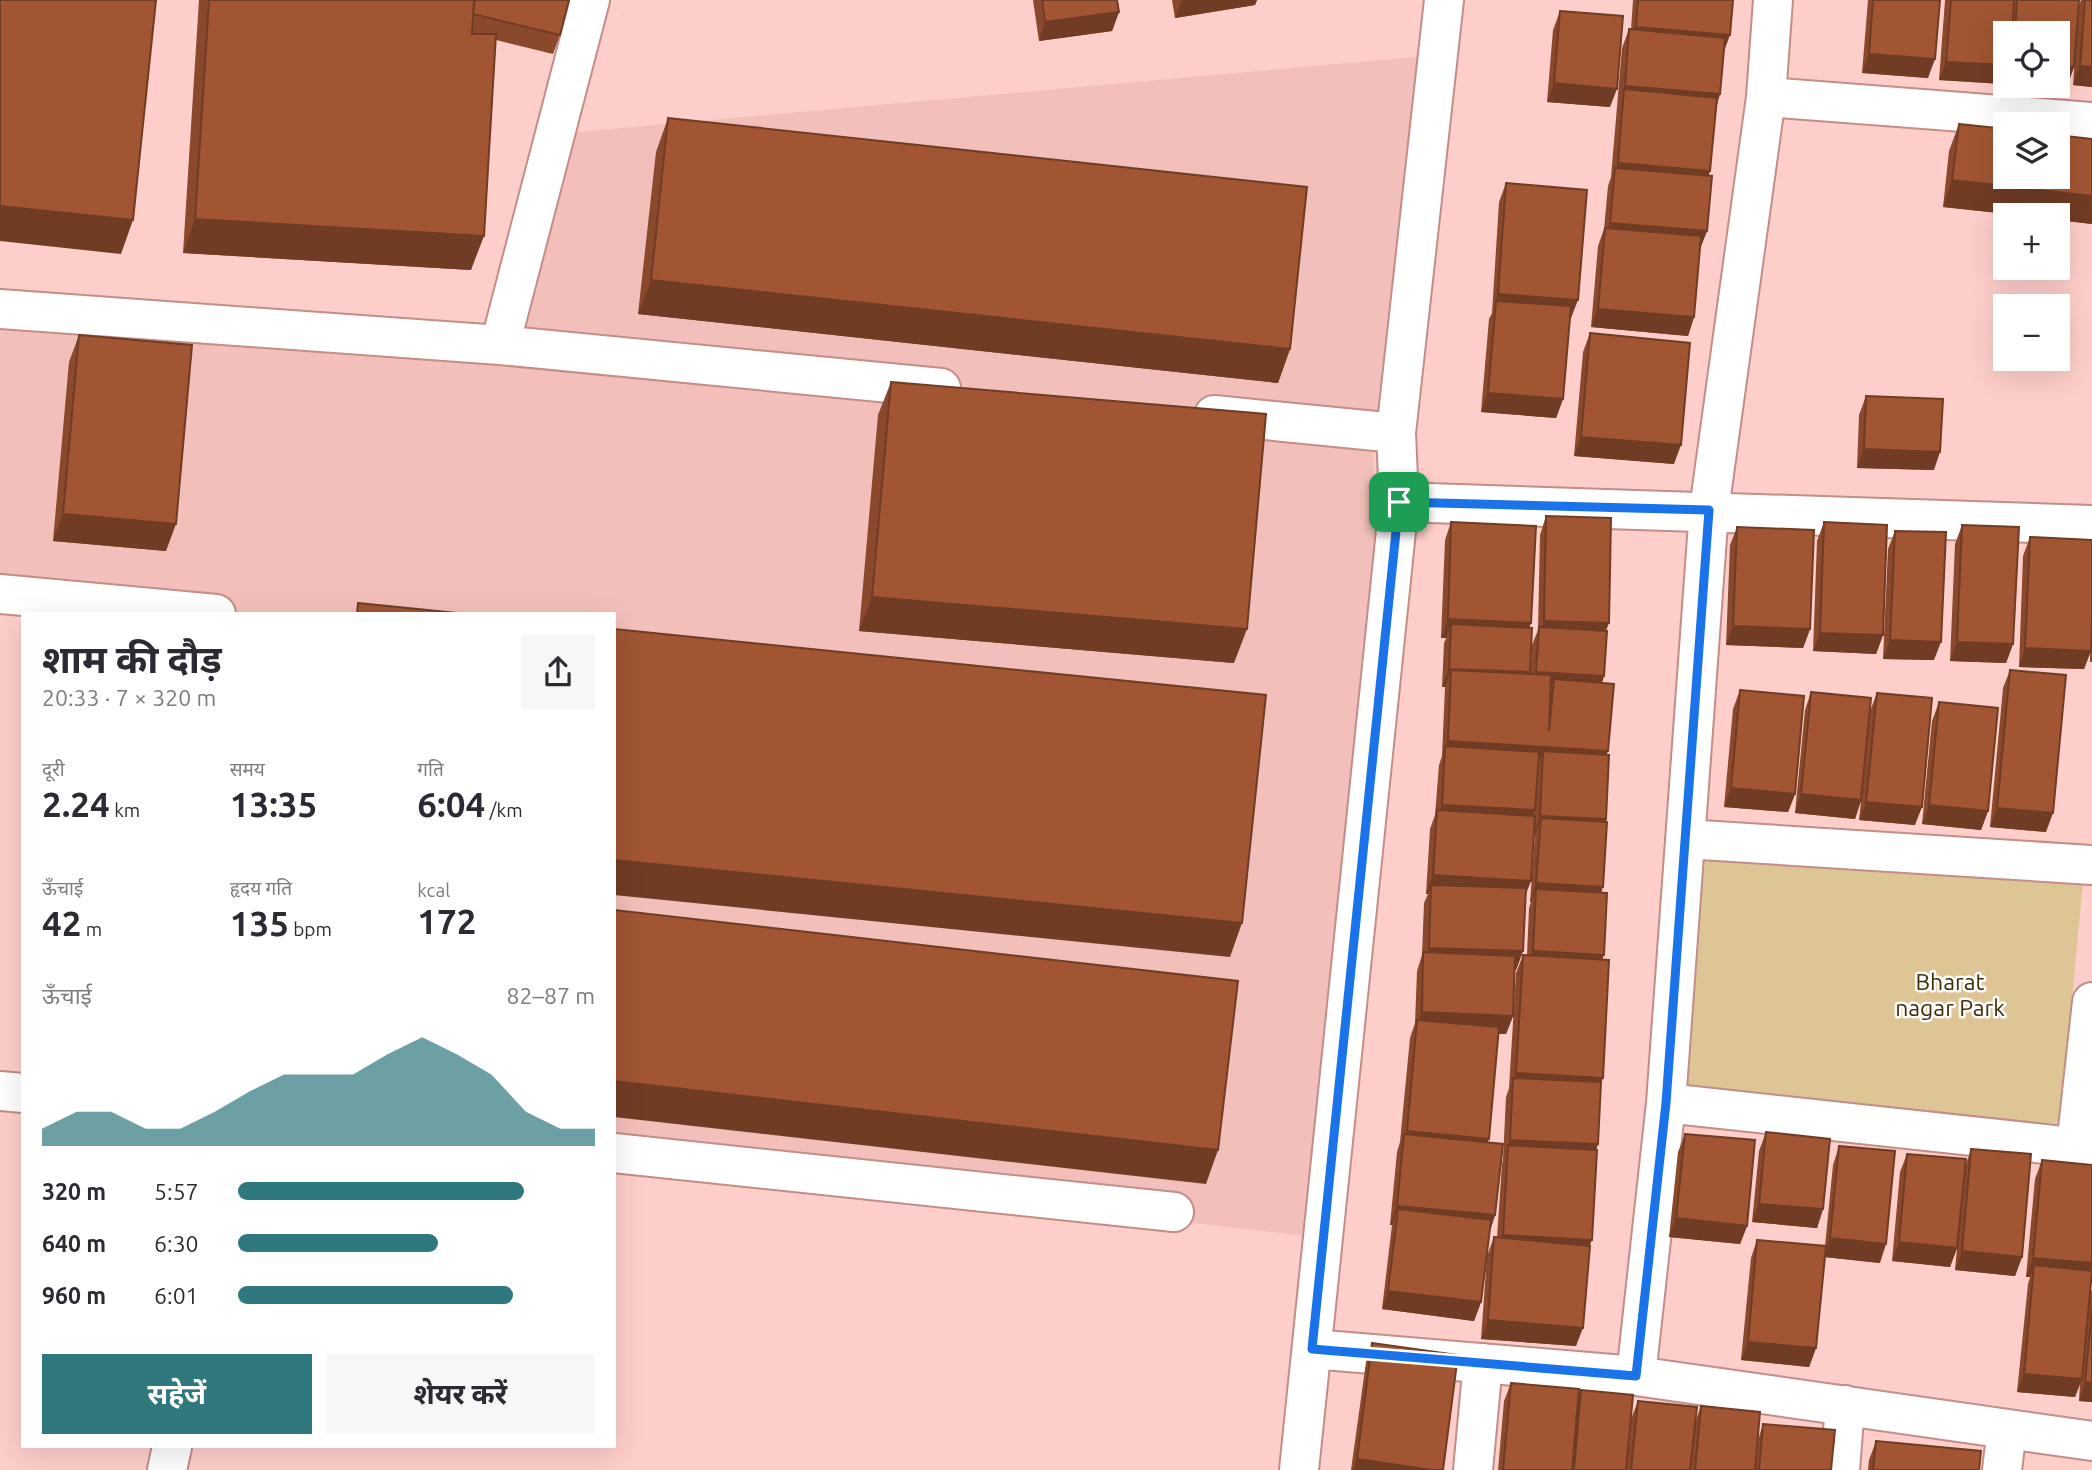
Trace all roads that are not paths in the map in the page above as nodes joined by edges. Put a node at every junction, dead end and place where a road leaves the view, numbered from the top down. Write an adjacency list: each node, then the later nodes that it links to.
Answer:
1 (590, 0): 7 (street)
2 (1444, 0): 10 (street)
3 (1773, 0): 4 (street)
4 (1766, 97): 5 (street); 12 (street)
5 (2092, 122)
6 (0, 309): 7 (street)
7 (500, 345): 8 (street)
8 (971, 391)
9 (1179, 411): 10 (street)
10 (1396, 433): 11 (street)
11 (1399, 502): 12 (street); 25 (street)
12 (1709, 510): 13 (street); 16 (street)
13 (2092, 525)
14 (0, 594): 15 (street)
15 (194, 612)
16 (1685, 839): 17 (street); 21 (street)
17 (2092, 865)
18 (2092, 1002): 22 (street)
19 (0, 1091): 20 (street)
20 (21, 1093)
21 (1666, 1103): 22 (street); 27 (street)
22 (2084, 1148)
23 (616, 1153): 24 (street)
24 (1174, 1212)
25 (1312, 1349): 26 (street); 33 (street)
26 (1483, 1363): 27 (street); 34 (street)
27 (1636, 1376): 28 (street)
28 (1845, 1405): 29 (street); 35 (street)
29 (2007, 1429): 30 (street); 36 (street)
30 (2092, 1441)
31 (172, 1448): 32 (street)
32 (167, 1470)
33 (1299, 1470)
34 (1473, 1470)
35 (1840, 1470)
36 (2002, 1470)

